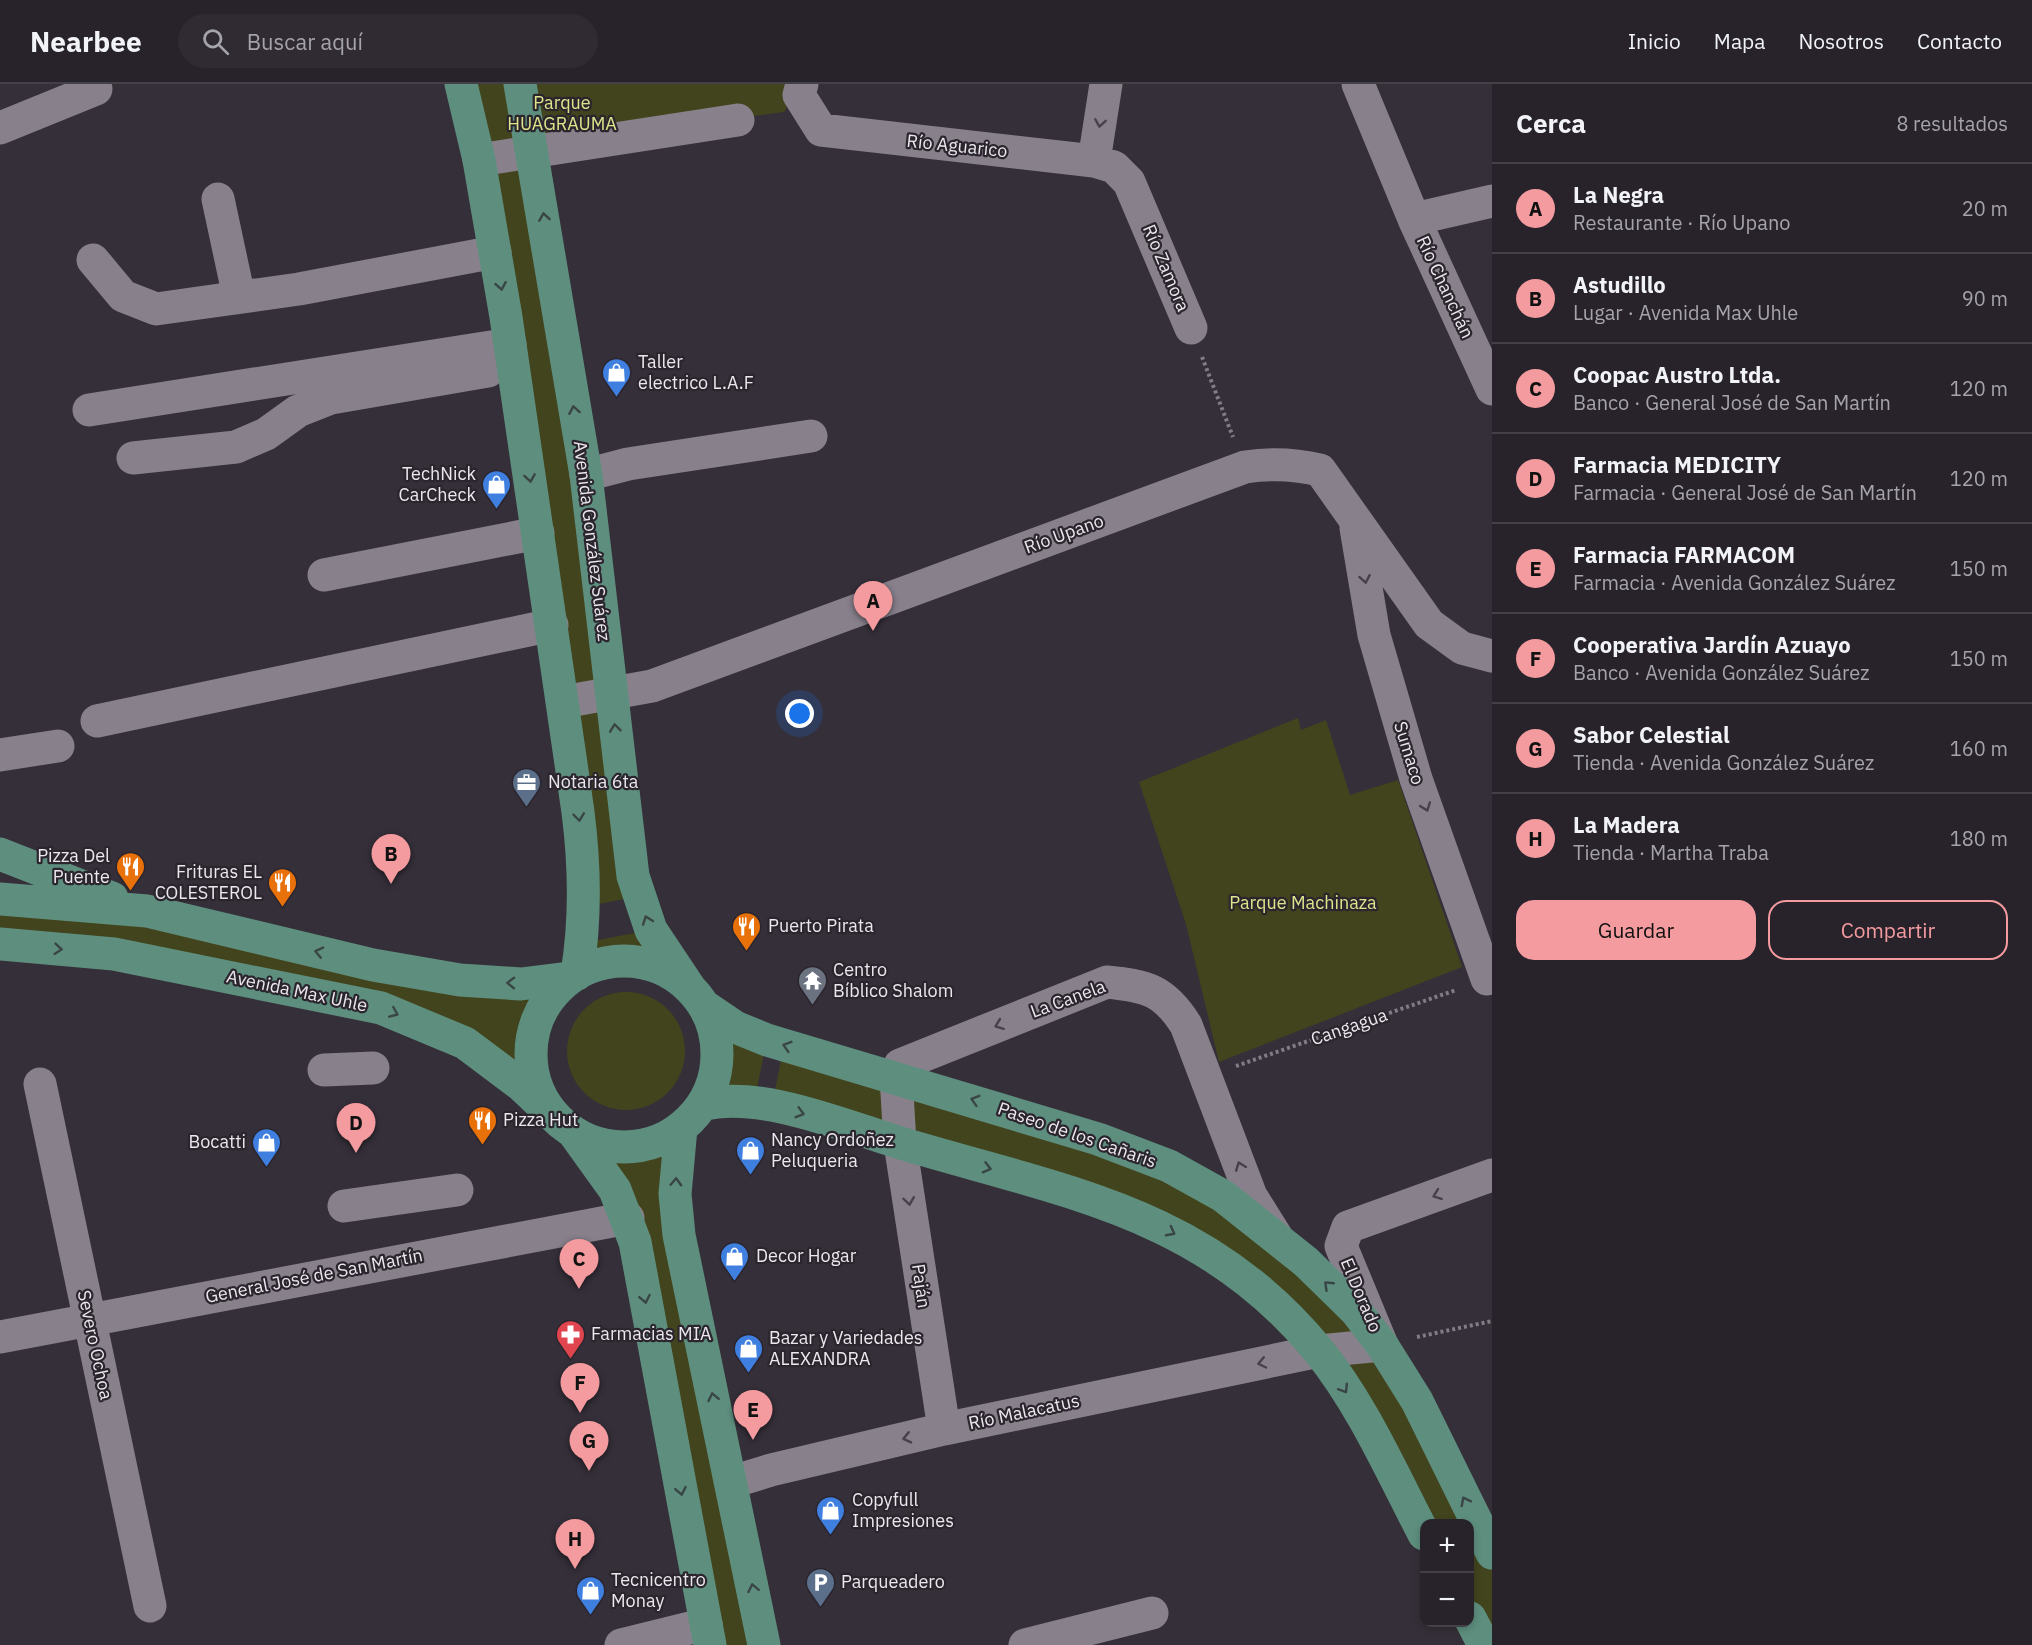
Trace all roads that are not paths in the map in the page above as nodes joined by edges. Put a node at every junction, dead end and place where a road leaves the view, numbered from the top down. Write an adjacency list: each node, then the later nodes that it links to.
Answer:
1 (461, 84): 10 (main road)
2 (520, 84): 9 (main road, Avenida González Suárez)
3 (802, 84): 11 (street, Río Aguarico)
4 (1106, 84): 11 (street, one-way to 11)
5 (1358, 84): 14 (street, Río Chanchán)
6 (96, 89): 8 (street)
7 (738, 120): 9 (street)
8 (0, 128)
9 (534, 154): 10 (street); 24 (main road, Avenida González Suárez, one-way to 9)
10 (479, 160): 15 (main road)
11 (1094, 161): 18 (street, Río Zamora)
12 (218, 199): 17 (street)
13 (1492, 201): 14 (street, Río Chanchán)
14 (1414, 219): 20 (street, Río Chanchán)
15 (495, 252): 17 (street); 19 (main road, one-way to 19)
16 (93, 260): 17 (street)
17 (239, 297)
18 (1191, 328)
19 (512, 355): 21 (street); 23 (street); 26 (main road, one-way to 26)
20 (1492, 389)
21 (89, 410)
22 (811, 436): 24 (street)
23 (134, 458)
24 (586, 475): 30 (main road, Avenida González Suárez)
25 (1355, 521): 29 (street, Río Upano); 30 (street, Río Upano); 40 (street, Sumaco, one-way to 40)
26 (538, 533): 27 (street); 28 (main road)
27 (324, 575)
28 (552, 625): 31 (main road); 32 (street)
29 (1492, 656)
30 (610, 692): 31 (street, Río Upano); 41 (main road, Avenida González Suárez, one-way to 30)
31 (562, 702): 39 (main road, one-way to 39)
32 (97, 722)
33 (58, 746): 34 (street)
34 (0, 755)
35 (0, 854): 37 (main road)
36 (0, 899): 37 (main road)
37 (147, 912): 39 (main road, one-way to 37)
38 (0, 944): 47 (main road, Avenida Max Uhle, one-way to 47)
39 (573, 976): 41 (main road); 47 (main road)
40 (1490, 978)
41 (696, 996): 44 (main road, Paseo de los Cañaris, one-way to 41); 46 (main road)
42 (373, 1068): 43 (street)
43 (324, 1070)
44 (896, 1077): 48 (street); 53 (main road, Paseo de los Cañaris, one-way to 44); 53 (street, La Canela, one-way to 44)
45 (40, 1084): 54 (street, Severo Ochoa)
46 (691, 1117): 47 (main road); 48 (main road, one-way to 48); 59 (main road, one-way to 46)
47 (567, 1127): 52 (main road)
48 (900, 1143): 57 (main road, one-way to 57); 58 (street, Paján, one-way to 58)
49 (1492, 1175): 56 (street, El Dorado, one-way to 56)
50 (456, 1190): 51 (street)
51 (344, 1206)
52 (628, 1218): 54 (street, General José de San Martín); 65 (main road, one-way to 65)
53 (1276, 1236): 56 (main road, Paseo de los Cañaris, one-way to 53)
54 (89, 1319): 55 (street, General José de San Martín); 62 (street, Severo Ochoa)
55 (0, 1337)
56 (1382, 1345): 57 (street, El Dorado); 61 (main road, Paseo de los Cañaris, one-way to 56)
57 (1319, 1351): 58 (street, Río Malacatus, one-way to 58); 60 (main road, one-way to 60)
58 (944, 1429): 59 (street, Río Malacatus, one-way to 59)
59 (732, 1482): 67 (main road, one-way to 59)
60 (1420, 1525)
61 (1492, 1553)
62 (150, 1606)
63 (1152, 1614): 68 (street)
64 (1474, 1626): 69 (main road)
65 (708, 1634): 66 (street)
66 (621, 1645)
67 (764, 1645)
68 (1025, 1645)
69 (1484, 1645)

